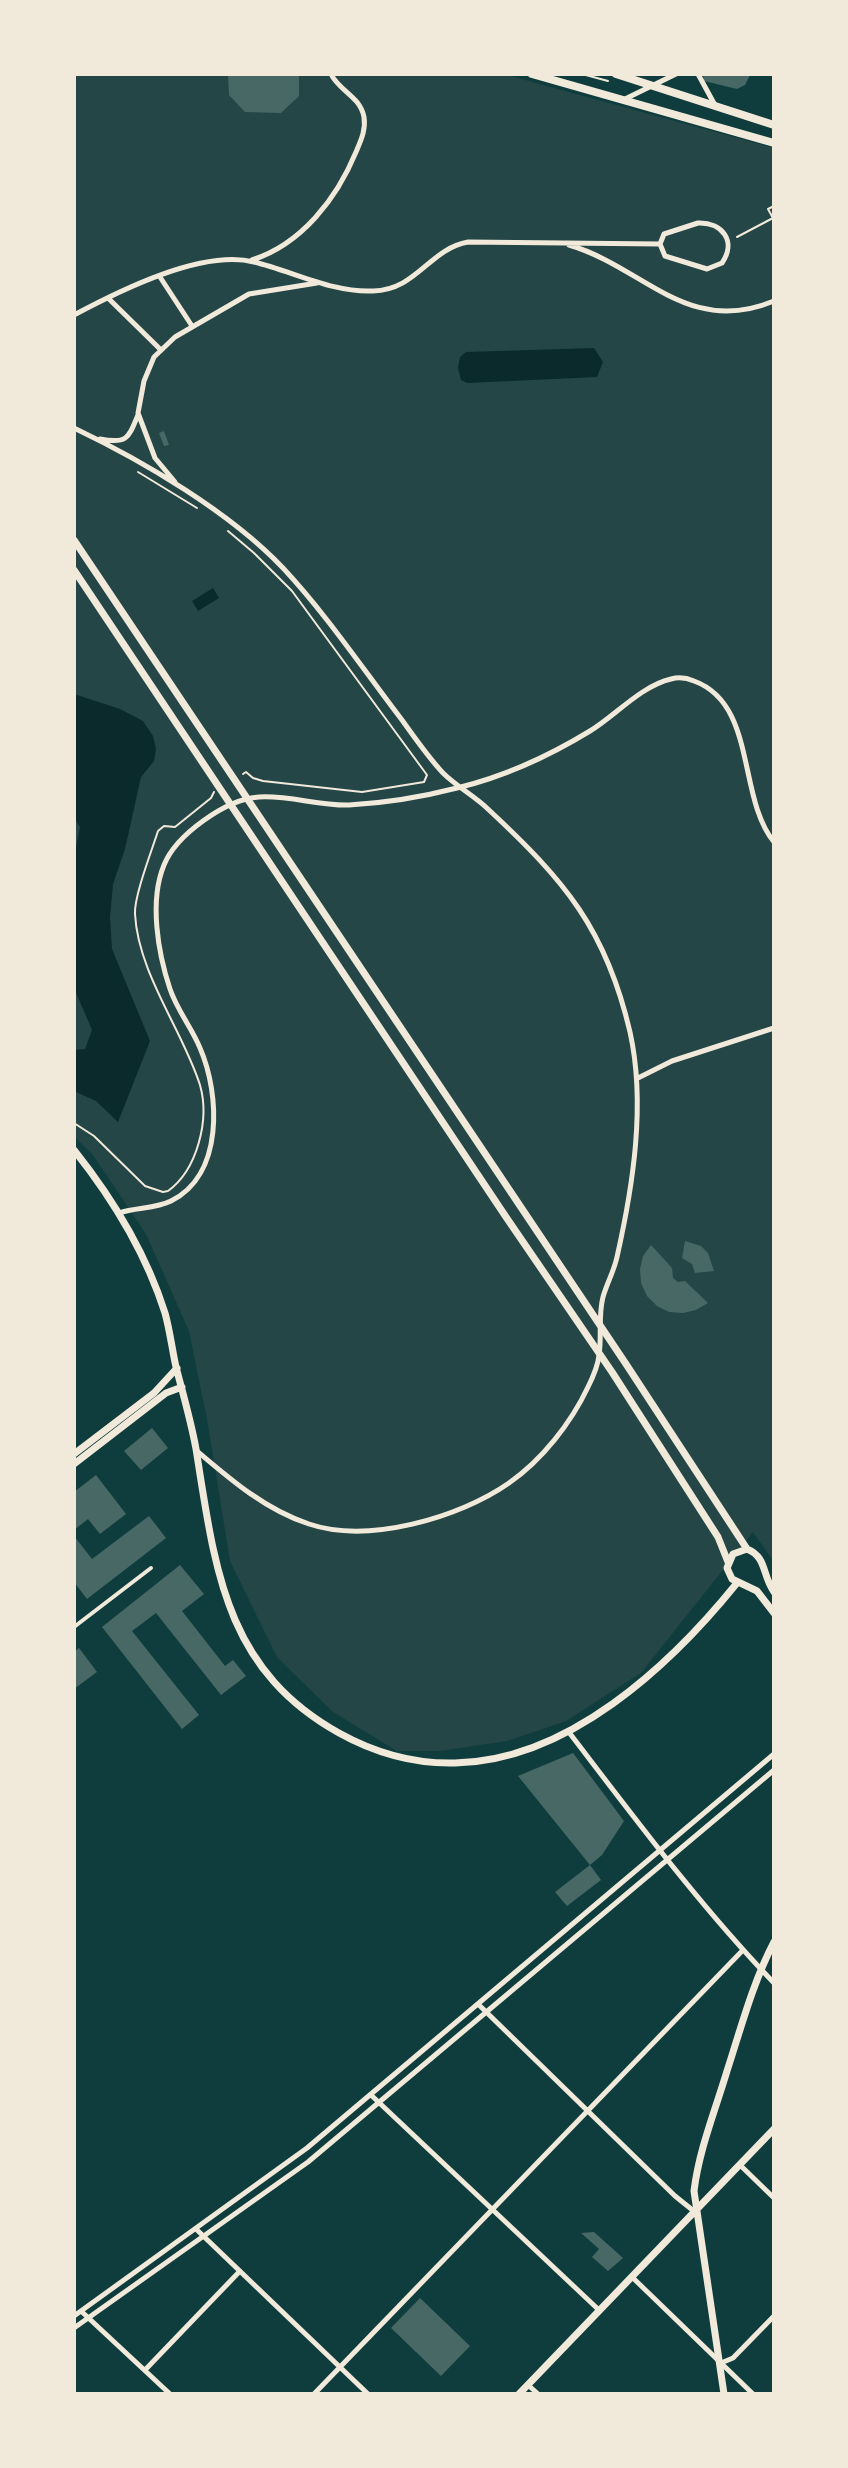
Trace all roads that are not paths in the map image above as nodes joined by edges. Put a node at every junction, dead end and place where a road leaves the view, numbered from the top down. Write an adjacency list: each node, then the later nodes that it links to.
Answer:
1 (331, 74): 13 (street)
2 (532, 74): 7 (main road)
3 (676, 74): 6 (street)
4 (698, 74): 8 (street)
5 (616, 79): 6 (main road)
6 (652, 85): 7 (street); 8 (main road)
7 (625, 99): 10 (main road)
8 (716, 108): 9 (main road)
9 (774, 125)
10 (774, 143)
11 (565, 243): 12 (street); 15 (street); 17 (street)
12 (660, 244): 12 (street)
13 (250, 261): 14 (street); 15 (street)
14 (160, 276): 16 (street); 19 (street)
15 (322, 282): 19 (street)
16 (108, 298): 18 (street); 20 (street)
17 (774, 301)
18 (74, 315)
19 (192, 326): 20 (street)
20 (161, 350): 21 (street)
21 (138, 413): 23 (street); 24 (street)
22 (74, 428): 23 (street)
23 (95, 438): 24 (street)
24 (181, 488): 27 (street)
25 (74, 540): 28 (main road)
26 (74, 570): 29 (main road)
27 (460, 787): 28 (street); 30 (street); 32 (street)
28 (247, 800): 29 (street); 35 (main road)
29 (231, 806): 34 (street); 36 (main road)
30 (774, 842)
31 (774, 1028): 32 (street)
32 (638, 1078): 35 (street)
33 (74, 1150): 34 (main road)
34 (119, 1213): 37 (main road)
35 (599, 1325): 36 (street); 42 (main road)
36 (600, 1354): 39 (street); 43 (main road)
37 (177, 1368): 38 (main road); 40 (main road)
38 (182, 1387): 39 (main road); 41 (main road)
39 (196, 1451): 50 (main road)
40 (74, 1454)
41 (74, 1464)
42 (747, 1549): 43 (main road); 45 (main road)
43 (728, 1562): 46 (main road)
44 (151, 1568): 49 (street)
45 (763, 1568): 46 (main road); 47 (main road)
46 (740, 1584): 48 (main road); 50 (main road)
47 (774, 1592)
48 (774, 1613)
49 (74, 1627)
50 (568, 1731): 53 (street)
51 (774, 1754): 53 (street)
52 (774, 1770): 54 (street)
53 (659, 1850): 54 (street); 59 (street)
54 (666, 1858): 56 (street); 60 (street)
55 (774, 1942): 57 (main road)
56 (743, 1950): 57 (street); 63 (street)
57 (760, 1969): 58 (street); 68 (main road)
58 (774, 1983)
59 (478, 2004): 60 (street); 61 (street)
60 (486, 2011): 62 (street); 63 (street)
61 (371, 2095): 62 (street); 69 (street)
62 (380, 2102): 67 (street); 70 (street)
63 (590, 2111): 67 (street); 68 (street)
64 (774, 2129): 65 (main road)
65 (740, 2165): 66 (street); 68 (main road)
66 (774, 2198)
67 (494, 2209): 74 (street); 80 (street)
68 (695, 2212): 72 (main road); 79 (main road)
69 (196, 2229): 70 (street); 73 (street)
70 (204, 2237): 71 (street); 77 (street)
71 (240, 2271): 80 (street); 81 (street)
72 (632, 2277): 74 (main road); 79 (street)
73 (81, 2311): 75 (street); 77 (street)
74 (600, 2311): 82 (main road)
75 (74, 2316)
76 (774, 2316): 79 (street)
77 (88, 2318): 78 (street); 81 (street)
78 (74, 2328)
79 (721, 2363): 88 (main road); 89 (street)
80 (340, 2367): 84 (street); 85 (street)
81 (145, 2370): 83 (street)
82 (528, 2385): 86 (main road); 87 (street)
83 (170, 2394)
84 (314, 2394)
85 (368, 2394)
86 (519, 2394)
87 (538, 2394)
88 (724, 2394)
89 (753, 2394)

